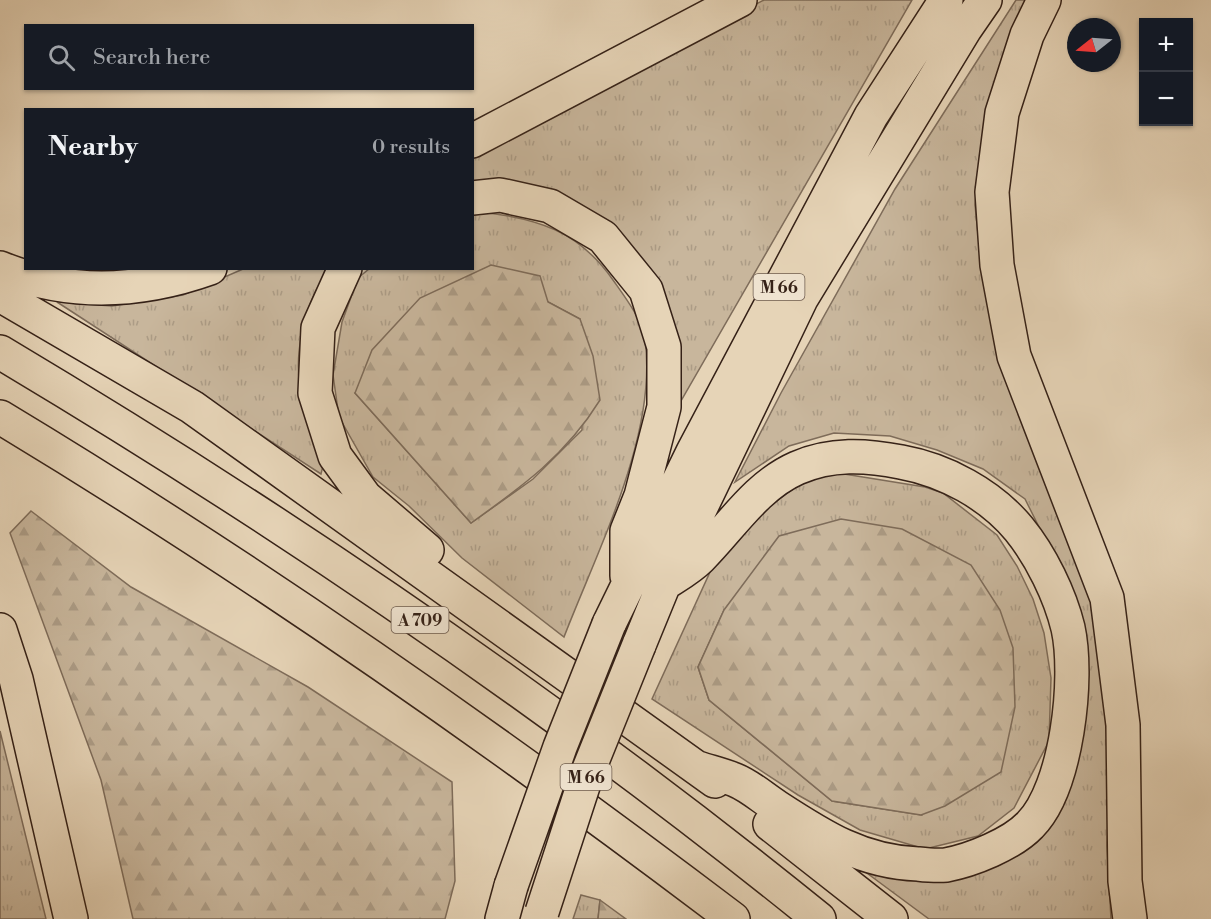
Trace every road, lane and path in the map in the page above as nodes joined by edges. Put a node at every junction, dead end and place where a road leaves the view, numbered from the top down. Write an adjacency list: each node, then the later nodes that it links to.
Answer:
1 (740, 0): 5 (highway)
2 (946, 0): 13 (highway, M 66)
3 (985, 0): 14 (highway, M 66)
4 (1044, 0): 24 (highway)
5 (474, 140)
6 (474, 198): 13 (highway)
7 (0, 268): 8 (highway)
8 (204, 270)
9 (344, 270): 15 (highway)
10 (0, 295): 15 (highway)
11 (0, 352): 22 (highway, A 709)
12 (0, 417): 21 (highway)
13 (627, 582): 20 (highway, M 66, bridge)
14 (664, 584): 17 (highway); 18 (highway, M 66, bridge)
15 (490, 618): 17 (highway)
16 (0, 630): 19 (highway)
17 (698, 768): 23 (highway)
18 (540, 915)
19 (71, 919)
20 (502, 919)
21 (734, 919)
22 (819, 919)
23 (891, 919)
24 (1130, 919)

